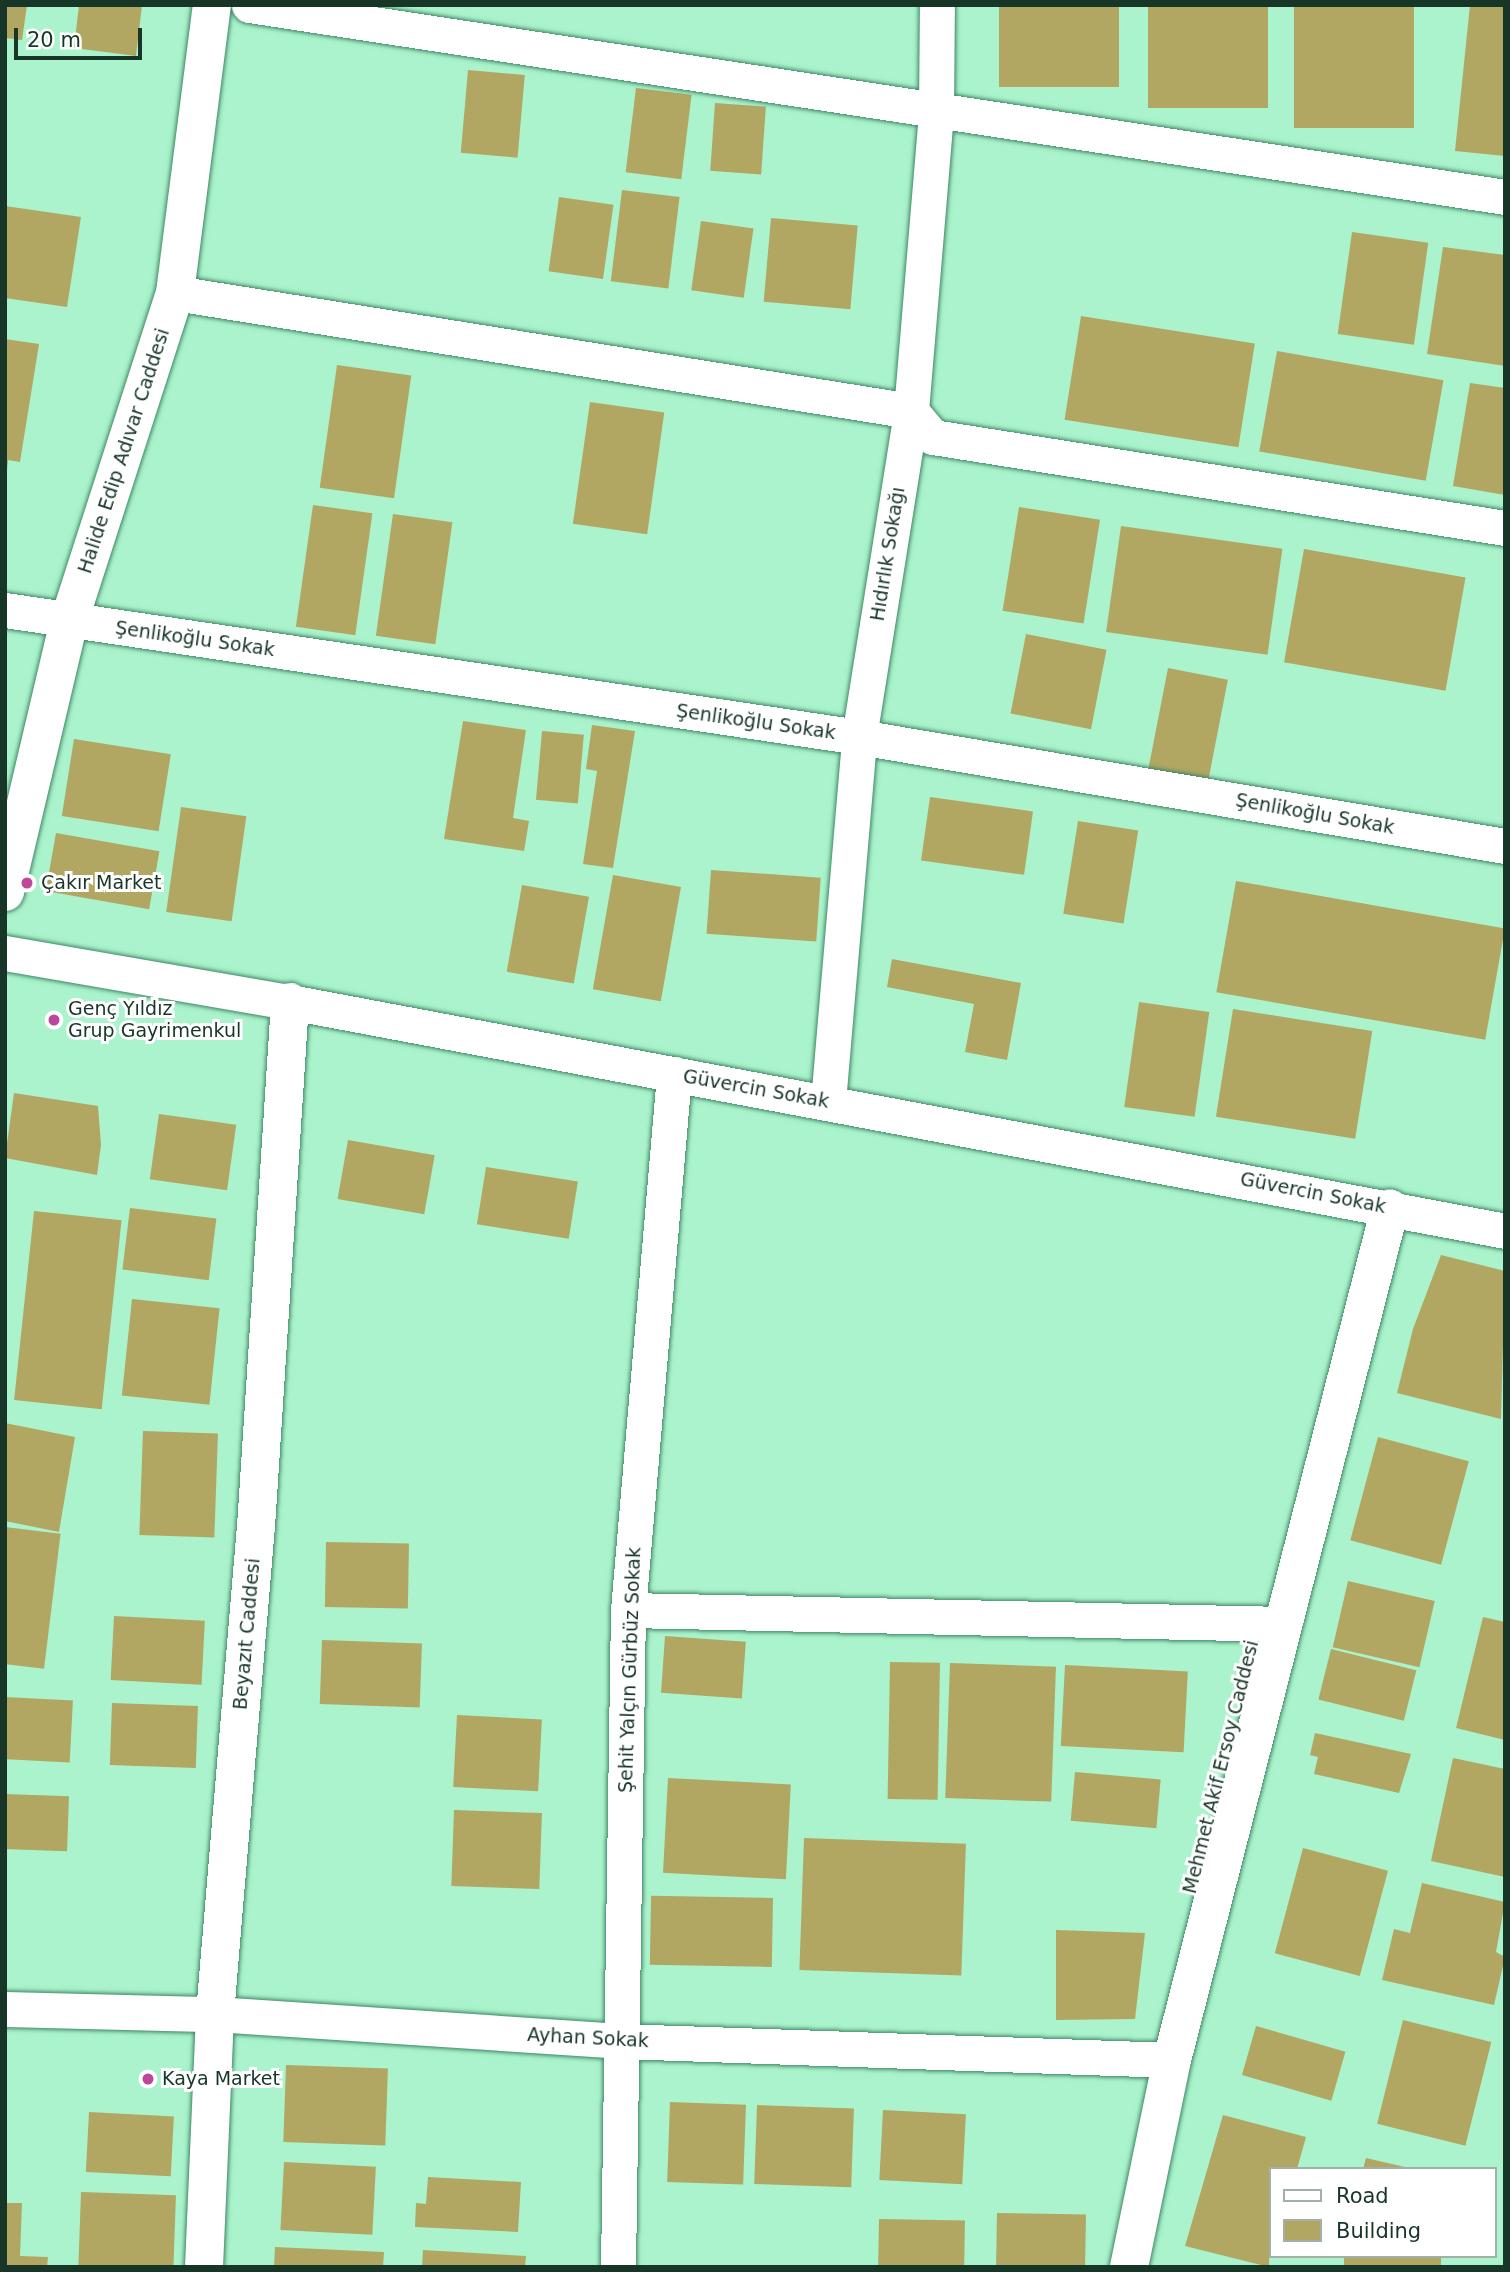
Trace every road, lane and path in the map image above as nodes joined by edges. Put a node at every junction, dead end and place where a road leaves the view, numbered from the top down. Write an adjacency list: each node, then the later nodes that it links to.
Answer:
1 (212, 5): 6 (street, Halide Edip Adıvar Caddesi)
2 (249, 5): 4 (street)
3 (937, 5): 4 (street, Hıdırlık Sokağı)
4 (936, 111): 5 (street); 7 (street, Hıdırlık Sokağı)
5 (1505, 197)
6 (175, 293): 7 (street); 10 (street, Halide Edip Adıvar Caddesi)
7 (911, 411): 8 (street); 11 (street, Hıdırlık Sokağı)
8 (1505, 528)
9 (5, 610): 10 (street, Şenlikoğlu Sokak)
10 (69, 621): 11 (street, Şenlikoğlu Sokak); 13 (street, Halide Edip Adıvar Caddesi)
11 (859, 737): 12 (street, Şenlikoğlu Sokak); 17 (street, Hıdırlık Sokağı)
12 (1505, 846)
13 (5, 892)
14 (5, 953): 15 (street, Güvercin Sokak)
15 (290, 1002): 16 (street, Güvercin Sokak); 23 (street, Beyazıt Caddesi)
16 (674, 1074): 17 (street, Güvercin Sokak); 20 (street, Şehit Yalçın Gürbüz Sokak)
17 (828, 1102): 18 (street, Güvercin Sokak)
18 (1390, 1208): 19 (street, Güvercin Sokak); 21 (street, Mehmet Akif Ersoy Caddesi)
19 (1505, 1231)
20 (628, 1610): 21 (street); 24 (street, Şehit Yalçın Gürbüz Sokak)
21 (1271, 1622): 25 (street, Mehmet Akif Ersoy Caddesi)
22 (5, 2009): 23 (street, Ayhan Sokak)
23 (215, 2014): 24 (street, Ayhan Sokak); 26 (street, Beyazıt Caddesi)
24 (620, 2040): 25 (street, Ayhan Sokak); 27 (street, Şehit Yalçın Gürbüz Sokak)
25 (1160, 2059): 28 (street, Mehmet Akif Ersoy Caddesi); 29 (street, Mehmet Akif Ersoy Caddesi)
26 (204, 2267)
27 (618, 2267)
28 (1104, 2267)
29 (1129, 2267)

